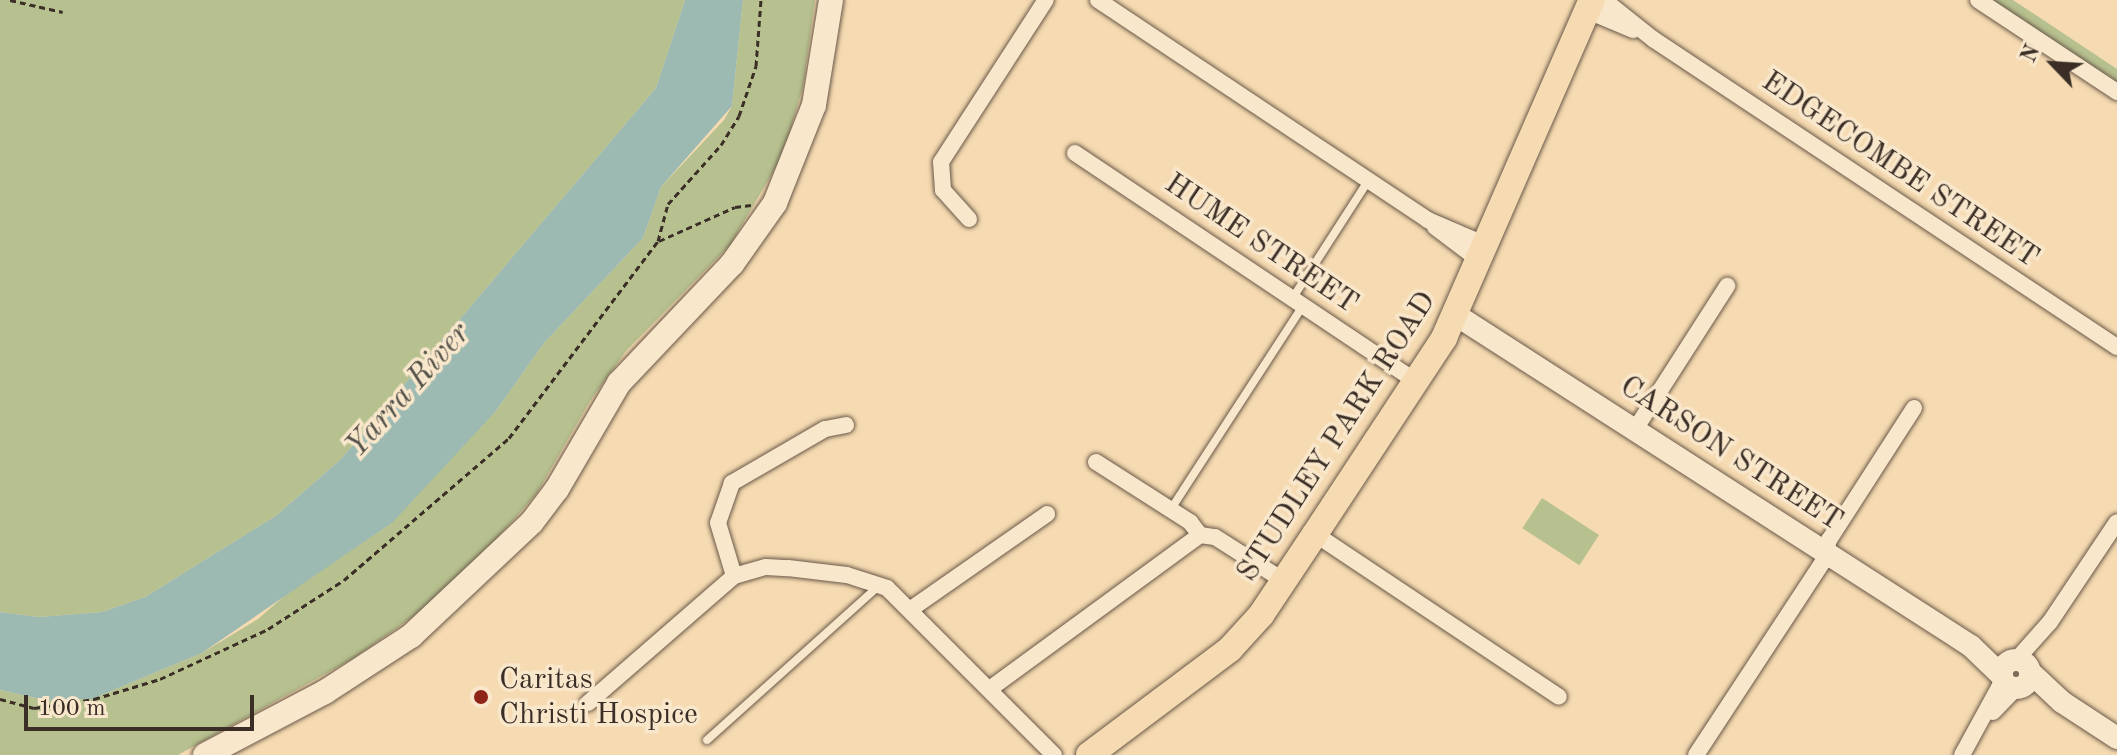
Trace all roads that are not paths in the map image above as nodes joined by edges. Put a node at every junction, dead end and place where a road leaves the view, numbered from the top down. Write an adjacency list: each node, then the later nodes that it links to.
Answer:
1 (831, 0): 36 (main road)
2 (1046, 0): 9 (street)
3 (1098, 0): 8 (street)
4 (1978, 0): 6 (street)
5 (1595, 4): 10 (main road, STUDLEY PARK ROAD); 14 (street, EDGECOMBE STREET)
6 (2117, 92)
7 (1075, 153): 12 (street, HUME STREET)
8 (1369, 180): 10 (street); 12 (lane)
9 (969, 219)
10 (1483, 253): 13 (main road, STUDLEY PARK ROAD)
11 (1727, 286): 18 (street)
12 (1298, 302): 15 (street, HUME STREET); 20 (lane)
13 (1456, 315): 15 (main road, STUDLEY PARK ROAD); 18 (street, CARSON STREET)
14 (2117, 347)
15 (1416, 381): 23 (main road, STUDLEY PARK ROAD)
16 (1914, 408): 25 (street)
17 (846, 425): 26 (street)
18 (1636, 428): 25 (street, CARSON STREET)
19 (1096, 462): 20 (street)
20 (1171, 509): 24 (street)
21 (1047, 514): 29 (street)
22 (2117, 522): 30 (street)
23 (1315, 534): 27 (main road, STUDLEY PARK ROAD); 32 (street)
24 (1200, 535): 27 (street); 31 (street)
25 (1826, 551): 30 (street, CARSON STREET); 39 (street)
26 (734, 576): 28 (street); 33 (street)
27 (1284, 581): 38 (main road, STUDLEY PARK ROAD)
28 (880, 585): 29 (street); 35 (lane)
29 (911, 609): 31 (street)
30 (2016, 674): 34 (street, CARSON STREET); 40 (street)
31 (991, 688): 37 (street)
32 (1559, 697)
33 (588, 703)
34 (2117, 738)
35 (707, 740)
36 (205, 755)
37 (1054, 755)
38 (1089, 755)
39 (1696, 755)
40 (1962, 755)

